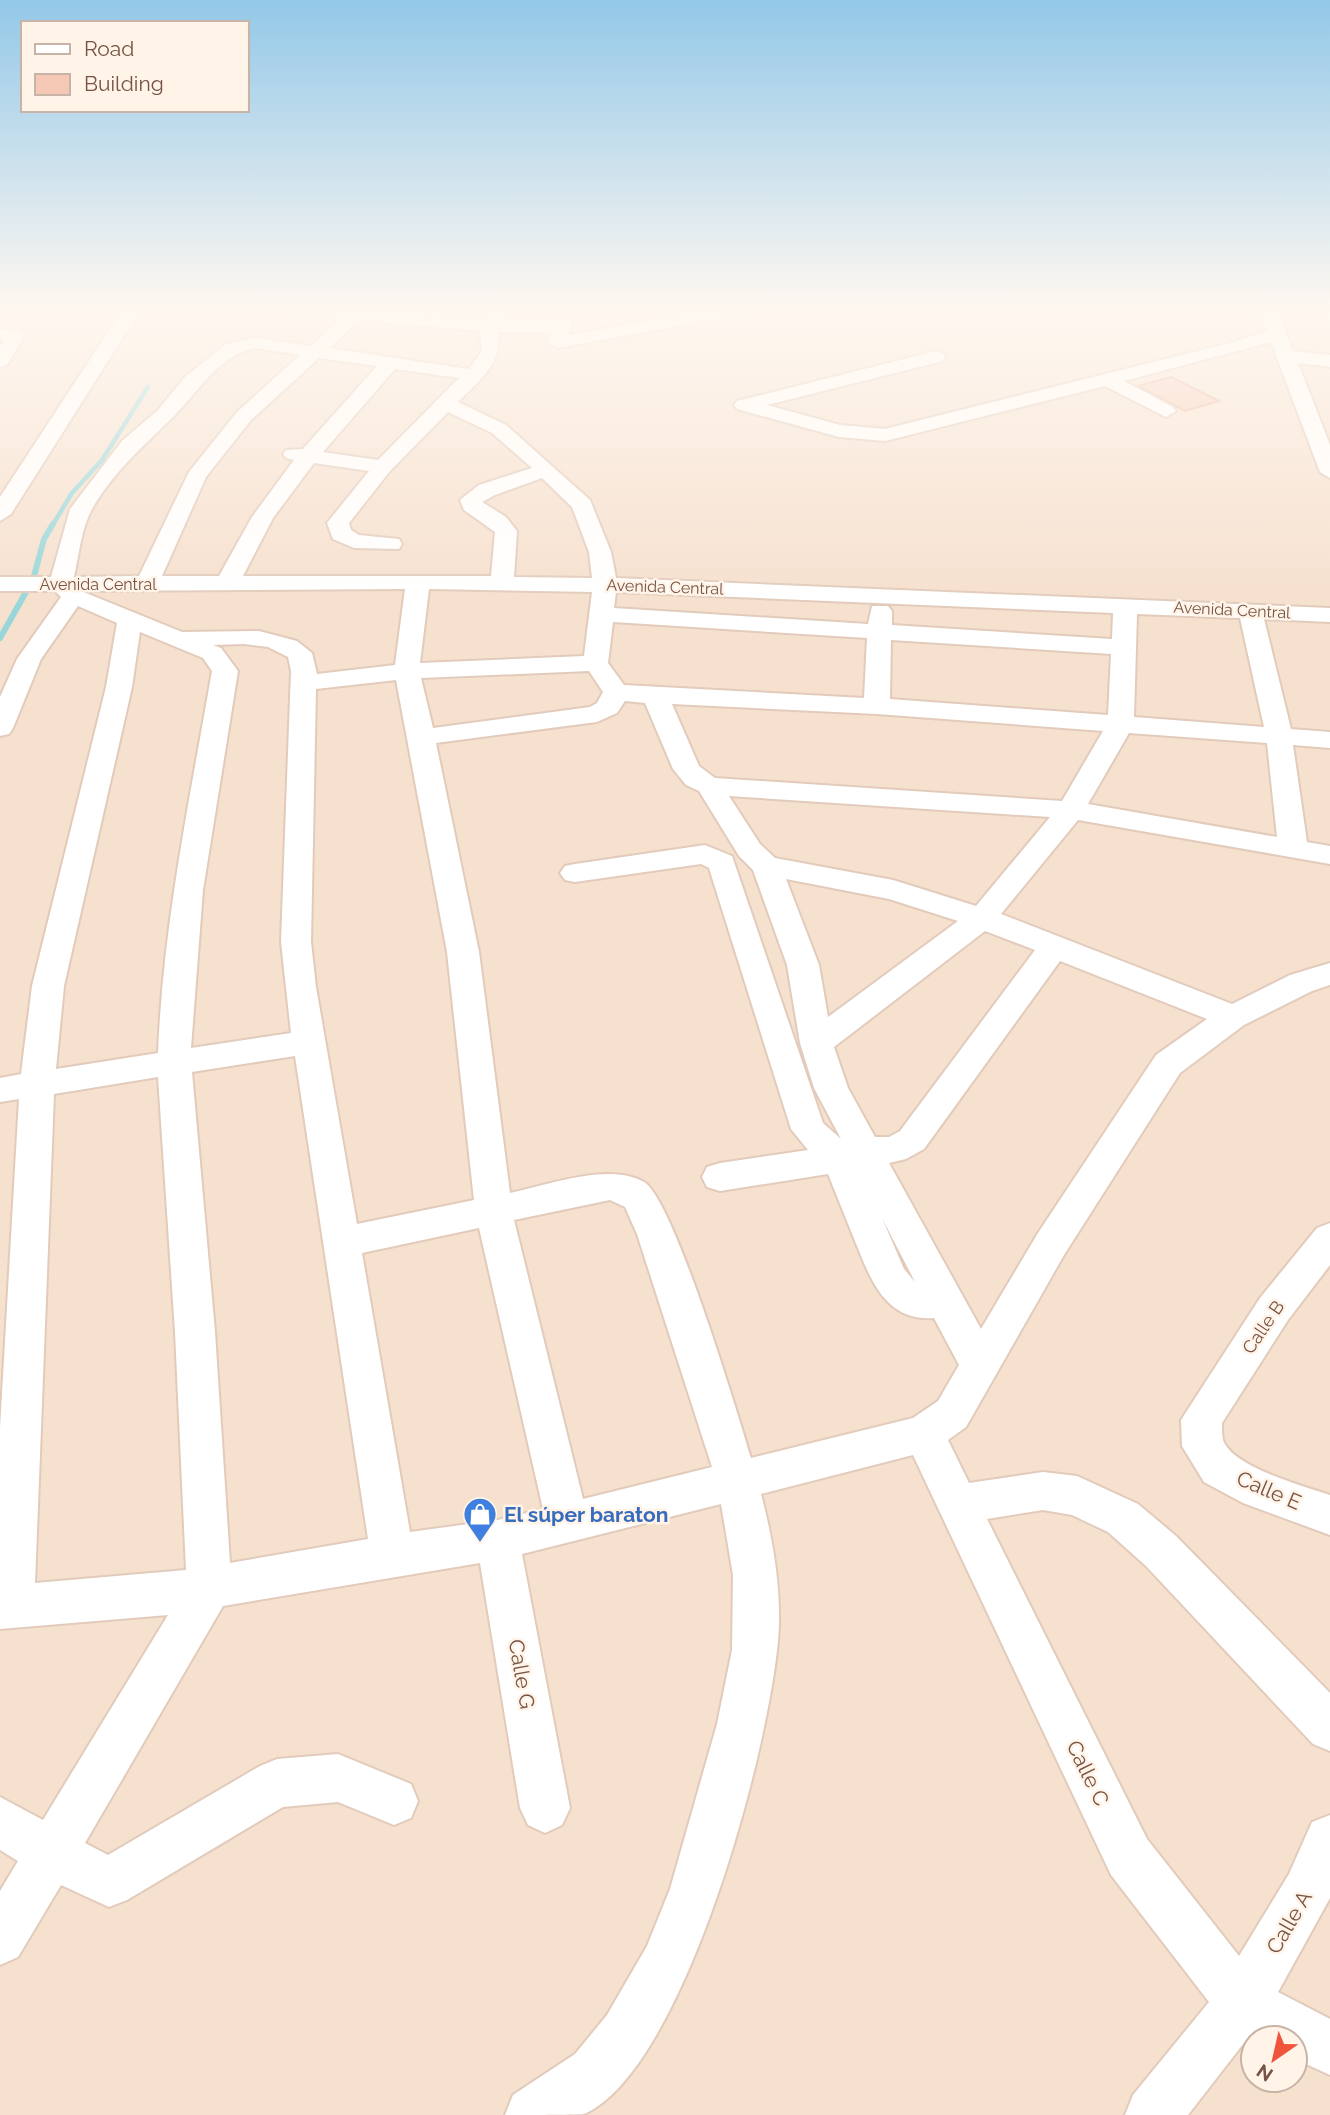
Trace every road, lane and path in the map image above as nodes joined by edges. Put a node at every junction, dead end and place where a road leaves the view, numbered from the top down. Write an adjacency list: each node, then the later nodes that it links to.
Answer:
1 (69, 408): 20 (street)
2 (170, 408): 29 (street)
3 (253, 408): 26 (street)
4 (351, 408): 15 (street)
5 (443, 408): 16 (street)
6 (455, 408): 17 (street)
7 (754, 408): 13 (street)
8 (798, 408): 13 (street)
9 (1005, 408): 13 (street)
10 (1159, 408): 12 (street)
11 (1307, 408): 18 (street)
12 (1166, 411)
13 (796, 419)
14 (287, 453): 15 (street)
15 (309, 455): 16 (street); 27 (street)
16 (383, 467): 22 (street)
17 (546, 470): 24 (street); 28 (street)
18 (1330, 472)
19 (0, 474): 20 (street)
20 (26, 474): 21 (street)
21 (0, 514)
22 (391, 544)
23 (418, 582): 24 (street, Avenida Central); 27 (street, Avenida Central); 40 (street)
24 (502, 583): 28 (street, Avenida Central)
25 (0, 584): 29 (street, Avenida Central)
26 (147, 584): 27 (street, Avenida Central); 29 (street, Avenida Central)
27 (226, 585)
28 (605, 585): 30 (street, Avenida Central); 33 (street)
29 (67, 590): 35 (street); 46 (street)
30 (879, 596): 31 (street, Avenida Central); 36 (street)
31 (1125, 605): 32 (street, Avenida Central); 38 (street)
32 (1250, 610): 34 (street, Avenida Central); 47 (street)
33 (603, 614): 36 (street); 39 (street)
34 (1330, 615)
35 (130, 620): 37 (street); 63 (street)
36 (881, 632): 38 (street); 44 (street)
37 (183, 639): 41 (street); 62 (street)
38 (1121, 647): 45 (street)
39 (596, 663): 40 (street); 42 (street)
40 (407, 671): 41 (street); 48 (street)
41 (304, 683): 60 (street)
42 (616, 692): 43 (street); 48 (street)
43 (655, 696): 44 (street); 50 (street)
44 (877, 706): 45 (street)
45 (1121, 723): 47 (street); 51 (street)
46 (0, 728)
47 (1279, 736): 49 (street); 52 (street)
48 (422, 737): 66 (street)
49 (1330, 740)
50 (709, 786): 51 (street); 54 (street)
51 (1070, 810): 52 (street); 56 (street)
52 (1293, 848): 53 (street)
53 (1330, 855)
54 (766, 866): 56 (street); 61 (street)
55 (575, 873): 64 (street)
56 (982, 918): 57 (street); 61 (street)
57 (1053, 948): 59 (street); 64 (street)
58 (1330, 974): 59 (street)
59 (1233, 1017): 69 (street)
60 (307, 1042): 62 (street); 68 (street)
61 (816, 1043): 64 (street)
62 (174, 1061): 63 (street); 78 (street)
63 (19, 1087): 79 (street)
64 (852, 1155): 65 (street); 69 (street)
65 (720, 1177)
66 (494, 1212): 68 (street); 72 (street); 75 (street)
67 (1330, 1238): 70 (street, Calle B)
68 (342, 1242): 77 (street)
69 (981, 1368): 71 (street)
70 (1201, 1420): 74 (street, Calle E)
71 (924, 1434): 72 (street); 73 (street, Calle C)
72 (737, 1482): 75 (street); 89 (street)
73 (958, 1504): 80 (street); 87 (street, Calle C)
74 (1330, 1514)
75 (568, 1524): 76 (street)
76 (498, 1540): 77 (street); 82 (street, Calle G)
77 (392, 1555): 78 (street)
78 (209, 1588): 79 (street); 85 (street)
79 (6, 1606)
80 (1330, 1727)
81 (394, 1801): 85 (street)
82 (545, 1808)
83 (0, 1822): 85 (street)
84 (1330, 1840): 87 (street, Calle A)
85 (51, 1853): 86 (street)
86 (0, 1939)
87 (1242, 2002): 88 (street, Calle C); 90 (street, Calle A)
88 (1330, 2048)
89 (533, 2115)
90 (1153, 2115)

